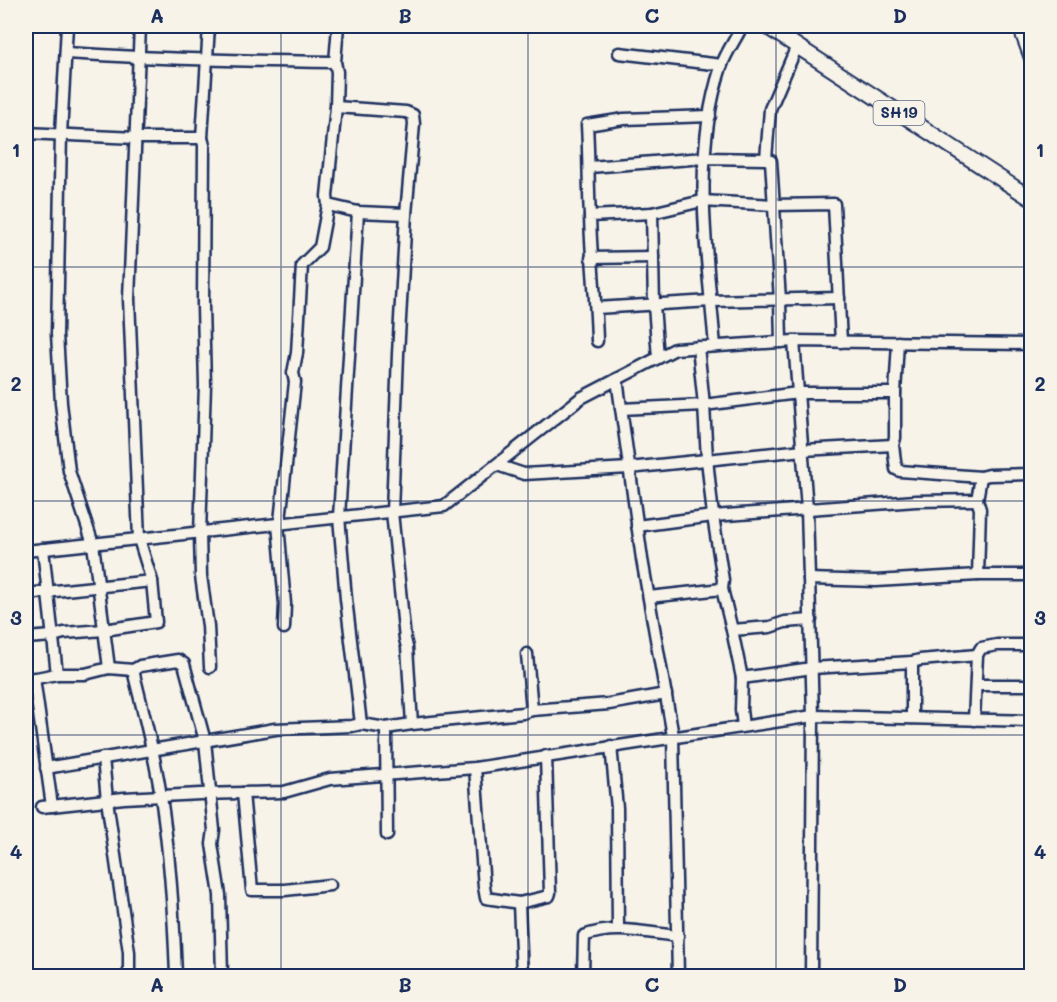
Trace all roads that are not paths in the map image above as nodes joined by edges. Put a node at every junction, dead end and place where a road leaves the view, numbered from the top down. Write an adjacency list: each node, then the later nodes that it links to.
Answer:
1 (67, 26): 9 (street)
2 (140, 26): 11 (street)
3 (209, 26): 13 (street)
4 (338, 26): 14 (street)
5 (742, 26): 15 (street)
6 (766, 26): 8 (main road, SH19)
7 (1020, 26): 12 (main road)
8 (798, 46): 23 (street); 25 (main road, SH19)
9 (66, 53): 11 (street); 19 (street)
10 (619, 53): 15 (street)
11 (139, 58): 13 (street); 20 (street)
12 (1032, 58)
13 (207, 60): 14 (street); 21 (street)
14 (335, 62): 16 (street)
15 (722, 65): 17 (street)
16 (336, 107): 27 (street); 31 (street)
17 (710, 116): 22 (street); 24 (street)
18 (26, 133): 19 (street)
19 (61, 134): 20 (street); 70 (street)
20 (136, 138): 21 (street); 69 (street)
21 (202, 138): 68 (street)
22 (704, 158): 23 (street); 24 (street); 26 (street)
23 (766, 159): 28 (street)
24 (590, 167): 32 (street)
25 (1032, 199)
26 (702, 201): 28 (street); 30 (street); 37 (street)
27 (328, 205): 29 (street); 66 (street)
28 (774, 206): 35 (street); 36 (street)
29 (358, 212): 31 (street); 65 (street)
30 (652, 213): 32 (street); 33 (street)
31 (406, 214): 63 (street)
32 (590, 216): 34 (street)
33 (652, 257): 34 (street); 38 (street)
34 (591, 258): 39 (street)
35 (838, 298): 36 (street); 43 (street)
36 (780, 300): 37 (street); 42 (street)
37 (711, 301): 38 (street); 46 (street)
38 (654, 305): 39 (street); 48 (street)
39 (596, 308): 40 (street)
40 (597, 341)
41 (794, 341): 42 (street); 43 (street); 50 (street)
42 (781, 342): 46 (street)
43 (841, 342): 44 (street)
44 (898, 342): 45 (street); 51 (street)
45 (1032, 344)
46 (715, 346): 47 (street)
47 (698, 347): 48 (street); 52 (street)
48 (658, 358): 49 (street)
49 (617, 380): 53 (street); 57 (street)
50 (798, 393): 51 (street); 52 (street); 55 (street)
51 (895, 393): 54 (street)
52 (704, 405): 53 (street); 56 (street)
53 (621, 409): 58 (street)
54 (893, 445): 55 (street); 60 (street)
55 (802, 450): 56 (street); 62 (street)
56 (706, 459): 58 (street); 64 (street)
57 (497, 465): 58 (street); 63 (street)
58 (629, 467): 67 (street)
59 (1032, 474): 60 (street)
60 (981, 477): 61 (street)
61 (977, 500): 62 (street); 73 (street)
62 (807, 509): 64 (street); 75 (street)
63 (392, 512): 65 (street); 108 (street)
64 (713, 516): 67 (street); 78 (street)
65 (339, 518): 66 (street); 107 (street)
66 (278, 524): 68 (street); 83 (street)
67 (637, 526): 81 (street)
68 (200, 533): 69 (street); 92 (street)
69 (139, 539): 70 (street); 76 (street)
70 (93, 544): 71 (street); 77 (street)
71 (44, 549): 72 (street); 79 (street)
72 (26, 551)
73 (978, 575): 74 (street); 75 (street)
74 (1032, 575)
75 (809, 579): 82 (street)
76 (152, 581): 77 (street); 84 (street)
77 (99, 587): 79 (street); 84 (street)
78 (722, 589): 81 (street); 85 (street)
79 (48, 592): 80 (street); 86 (street)
80 (26, 594)
81 (649, 597): 101 (street)
82 (811, 620): 85 (street); 94 (street)
83 (284, 628)
84 (104, 630): 86 (street); 93 (street)
85 (732, 630): 97 (street)
86 (53, 636): 87 (street); 96 (street)
87 (26, 638)
88 (1032, 645): 90 (street)
89 (527, 654): 102 (street)
90 (977, 655): 91 (street); 99 (street)
91 (912, 662): 94 (street); 104 (street)
92 (210, 667)
93 (109, 668): 95 (street); 96 (street)
94 (812, 668): 97 (street); 103 (street)
95 (133, 670): 112 (street); 114 (street)
96 (57, 674): 98 (street)
97 (742, 678): 109 (street)
98 (30, 679): 117 (street)
99 (976, 685): 100 (street); 105 (street)
100 (1032, 685)
101 (666, 694): 102 (street); 111 (street)
102 (532, 710): 108 (street)
103 (813, 716): 104 (street); 109 (street); 135 (street)
104 (912, 718): 105 (street)
105 (974, 720): 106 (street)
106 (1032, 721)
107 (361, 723): 110 (street); 112 (street)
108 (412, 724): 110 (street)
109 (743, 726): 111 (street)
110 (386, 728): 119 (street)
111 (673, 736): 113 (street); 128 (street)
112 (205, 741): 114 (street); 121 (street)
113 (611, 746): 115 (street); 127 (street)
114 (152, 750): 116 (street); 122 (street)
115 (546, 756): 118 (street); 126 (street)
116 (103, 758): 117 (street); 123 (street)
117 (46, 768): 123 (street)
118 (475, 768): 119 (street); 126 (street)
119 (386, 775): 120 (street); 124 (street)
120 (243, 793): 121 (street); 125 (street)
121 (210, 794): 122 (street); 131 (street)
122 (161, 796): 123 (street); 130 (street)
123 (107, 800): 129 (street)
124 (387, 836)
125 (330, 885)
126 (519, 903): 132 (street)
127 (618, 929): 128 (street); 133 (street)
128 (678, 936): 134 (street)
129 (129, 976)
130 (176, 976)
131 (222, 976)
132 (522, 976)
133 (583, 976)
134 (678, 976)
135 (811, 976)

